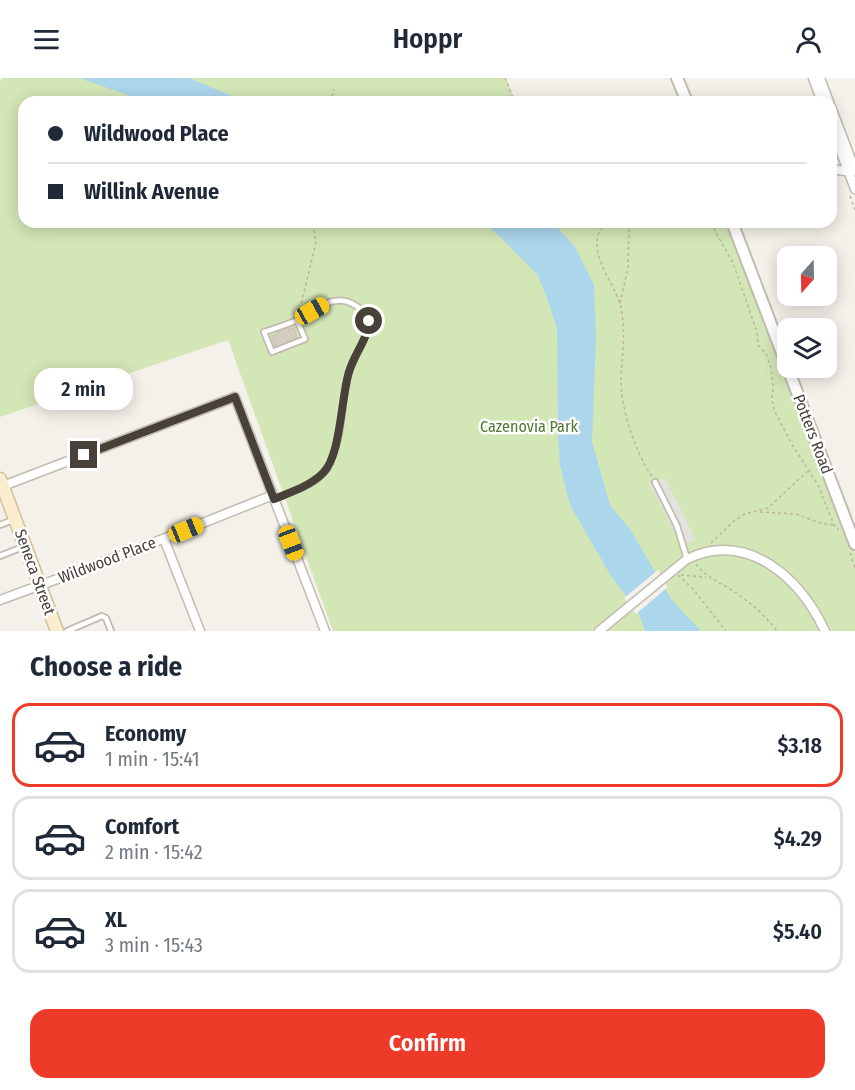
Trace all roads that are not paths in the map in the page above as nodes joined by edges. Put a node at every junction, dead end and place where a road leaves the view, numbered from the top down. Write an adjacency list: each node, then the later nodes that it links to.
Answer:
1 (677, 78): 4 (street)
2 (813, 78): 5 (street)
3 (820, 78): 6 (street)
4 (684, 96)
5 (820, 96)
6 (827, 96)
7 (837, 124): 10 (street)
8 (837, 138): 10 (street)
9 (837, 170): 10 (street)
10 (853, 171): 11 (street)
11 (855, 189)
12 (734, 228): 20 (street, Potters Road)
13 (297, 320): 13 (lane); 16 (lane, Wildwood Place)
14 (655, 482): 23 (lane)
15 (1, 483): 16 (street); 17 (main road, Seneca Street)
16 (274, 497): 19 (street, Wildwood Place); 30 (street)
17 (15, 519): 18 (lane); 21 (main road, Seneca Street)
18 (0, 525)
19 (164, 539): 24 (street, Wildwood Place); 29 (street)
20 (851, 545)
21 (26, 546): 22 (lane); 24 (main road, Seneca Street)
22 (0, 556)
23 (687, 559): 31 (street); 32 (street)
24 (40, 585): 25 (street, Wildwood Place); 26 (main road, Seneca Street)
25 (0, 600)
26 (57, 631)
27 (67, 631): 28 (lane)
28 (111, 631)
29 (200, 631)
30 (325, 631)
31 (599, 631)
32 (825, 631)

